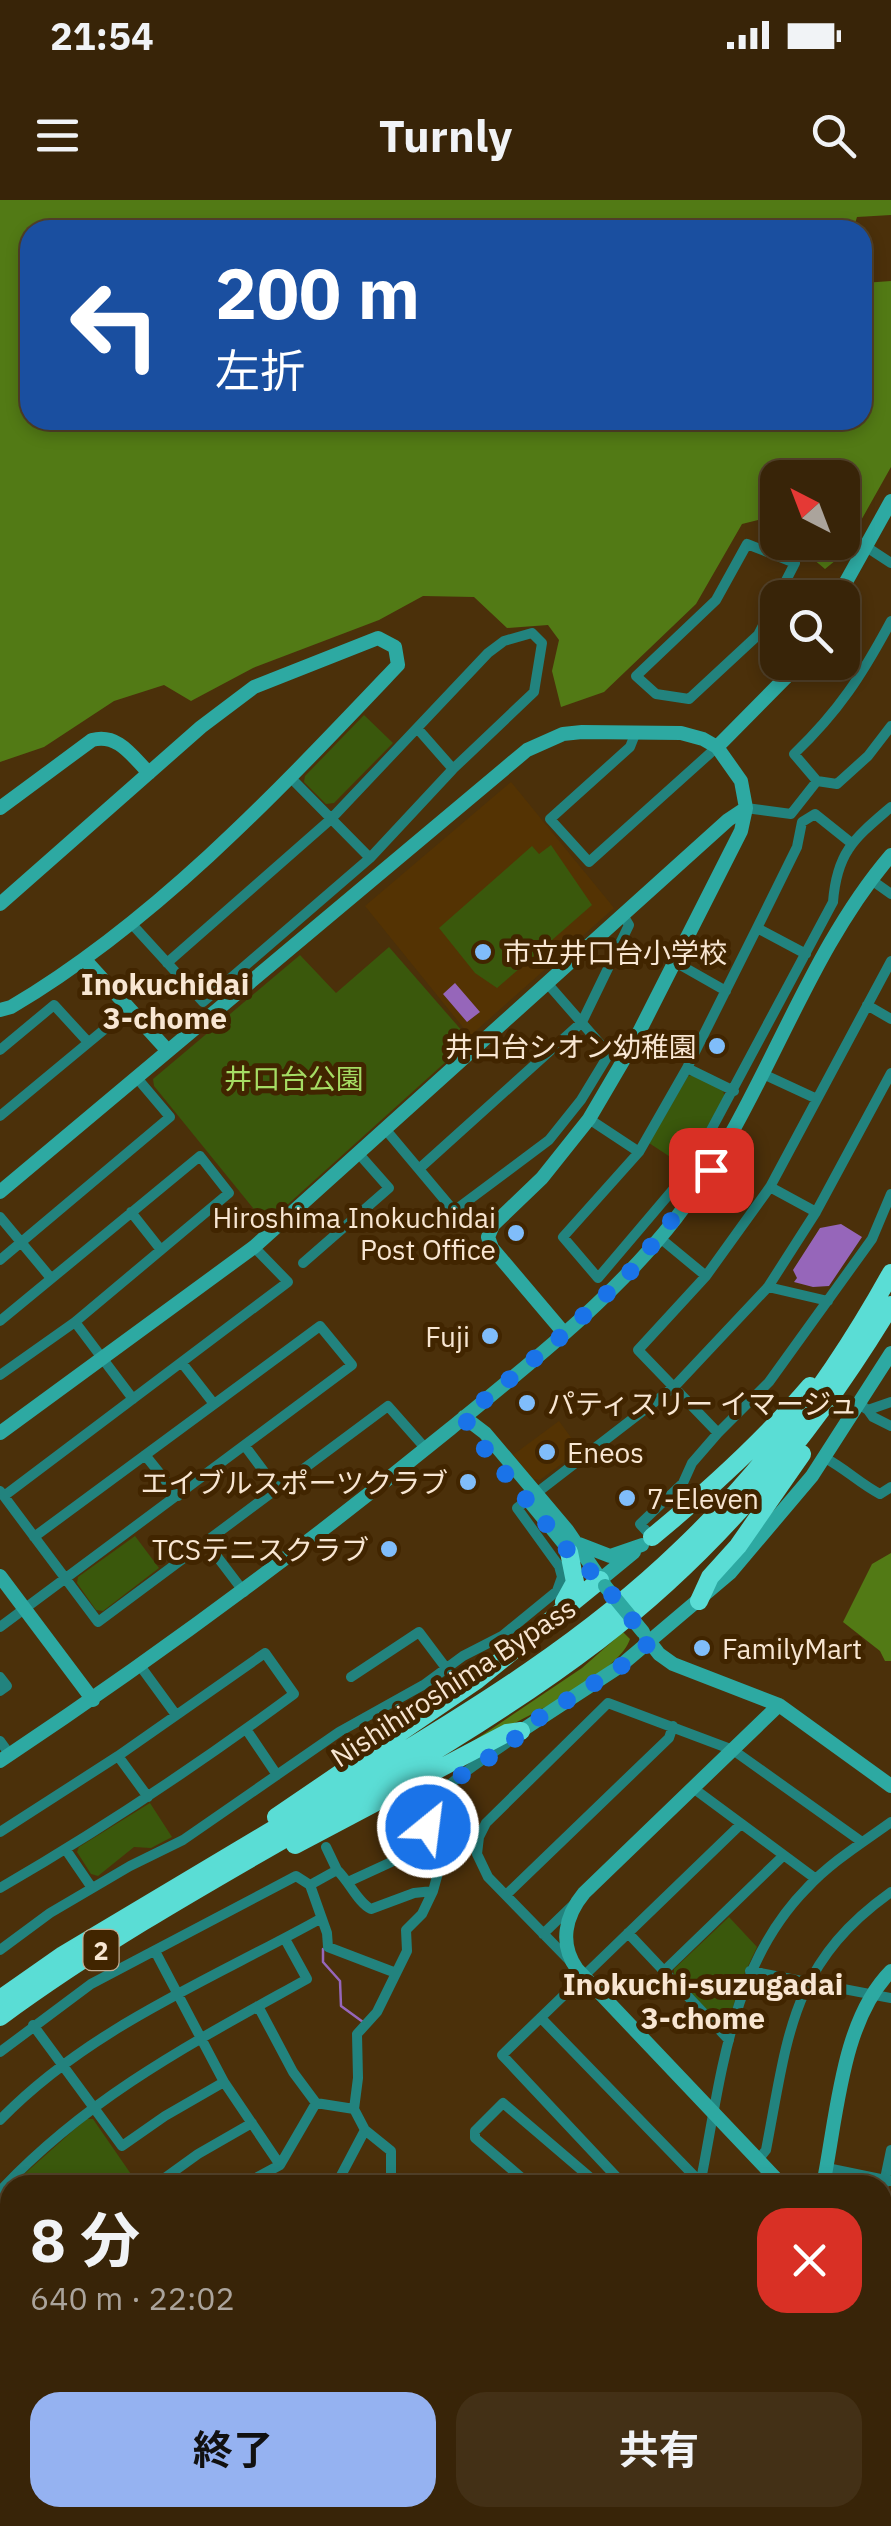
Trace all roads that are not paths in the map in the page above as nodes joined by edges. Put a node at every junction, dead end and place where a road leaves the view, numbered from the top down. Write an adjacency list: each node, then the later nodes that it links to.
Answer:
1 (891, 500): 2 (street)
2 (865, 546): 3 (street); 4 (street)
3 (891, 563)
4 (847, 580)
5 (891, 620): 15 (street)
6 (758, 635): 6 (street)
7 (783, 680): 11 (street)
8 (891, 726): 15 (street)
9 (418, 728): 12 (street); 12 (street); 19 (street)
10 (636, 732): 11 (street); 11 (street); 43 (street)
11 (717, 747): 17 (street)
12 (453, 768): 22 (street)
13 (149, 773): 14 (street); 16 (street); 25 (street)
14 (291, 778): 19 (street); 27 (street)
15 (818, 781): 17 (street)
16 (0, 808)
17 (746, 808): 26 (street); 32 (street)
18 (891, 808): 20 (street)
19 (331, 819): 22 (street); 33 (street)
20 (850, 842): 28 (street); 29 (street)
21 (891, 855): 23 (street)
22 (370, 858): 33 (street)
23 (870, 880): 24 (street); 46 (street)
24 (891, 894)
25 (0, 904)
26 (623, 914): 34 (street); 40 (street)
27 (130, 922): 30 (street); 33 (street)
28 (757, 928): 29 (street); 35 (street)
29 (806, 954): 48 (street)
30 (86, 961): 37 (street); 38 (street)
31 (891, 961): 36 (street)
32 (675, 962): 35 (street); 53 (street)
33 (168, 963)
34 (547, 983): 40 (street); 54 (street)
35 (726, 991): 44 (street)
36 (867, 1005): 39 (street); 49 (street)
37 (129, 1009): 41 (street); 43 (street)
38 (0, 1010)
39 (891, 1019)
40 (582, 1022): 57 (street); 57 (street)
41 (88, 1042): 42 (street); 52 (street)
42 (0, 1050)
43 (168, 1051): 47 (street)
44 (687, 1068): 48 (street); 55 (street)
45 (891, 1072): 50 (street)
46 (763, 1074): 49 (street); 64 (street)
47 (138, 1078): 59 (street); 65 (street)
48 (734, 1091): 55 (street)
49 (817, 1099): 58 (street)
50 (877, 1100): 51 (street); 62 (street)
51 (891, 1108)
52 (0, 1116)
53 (589, 1119): 55 (street); 78 (street)
54 (386, 1130): 56 (street); 57 (street)
55 (640, 1152)
56 (359, 1154): 66 (street); 69 (street)
57 (420, 1168)
58 (770, 1187): 62 (street); 71 (street)
59 (0, 1192)
60 (891, 1194): 74 (street)
61 (131, 1212): 67 (street); 67 (street); 72 (street)
62 (816, 1212): 73 (street)
63 (0, 1217): 65 (street)
64 (660, 1238): 71 (street); 78 (street)
65 (22, 1242): 68 (street); 72 (street)
66 (254, 1246): 81 (street); 82 (street)
67 (160, 1250): 77 (street)
68 (0, 1260)
69 (303, 1262)
70 (891, 1271): 103 (highway); 143 (highway, Nishihiroshima Bypass / 2)
71 (706, 1276): 84 (street)
72 (50, 1277): 76 (street)
73 (768, 1287): 74 (street); 84 (street)
74 (828, 1302): 92 (street)
75 (891, 1306): 79 (highway, Nishihiroshima Bypass / 2)
76 (0, 1321)
77 (75, 1322): 81 (street); 83 (street)
78 (564, 1334): 89 (street)
79 (866, 1347): 110 (highway); 143 (highway, Nishihiroshima Bypass / 2)
80 (891, 1352): 88 (street)
81 (102, 1360): 85 (street); 91 (street)
82 (182, 1364): 85 (street); 87 (street)
83 (0, 1375)
84 (674, 1387): 92 (street); 101 (street)
85 (133, 1399): 99 (street)
86 (891, 1402): 88 (street)
87 (214, 1404): 93 (street); 95 (street)
88 (863, 1407): 90 (street); 96 (street)
89 (464, 1417): 94 (street); 101 (street)
90 (891, 1426)
91 (0, 1433)
92 (718, 1433): 103 (street)
93 (245, 1446): 98 (street); 100 (street)
94 (426, 1448): 98 (street); 109 (street)
95 (145, 1455): 100 (street); 102 (street)
96 (825, 1458): 97 (street); 110 (street)
97 (891, 1487)
98 (277, 1490): 104 (street)
99 (2, 1494): 102 (street)
100 (178, 1496): 107 (street)
101 (531, 1496): 105 (street); 116 (street)
102 (34, 1537): 107 (street)
103 (647, 1541): 105 (street); 108 (street)
104 (206, 1542): 107 (street); 109 (street)
105 (574, 1548): 108 (street); 113 (highway)
106 (0, 1576): 111 (street)
107 (66, 1581): 111 (street)
108 (602, 1583): 113 (highway); 114 (street, bridge)
109 (244, 1592): 115 (street)
110 (699, 1602): 114 (street)
111 (25, 1610): 112 (street); 120 (street)
112 (0, 1627)
113 (540, 1629): 143 (highway)
114 (647, 1637): 121 (street); 125 (street)
115 (141, 1667): 120 (street); 122 (street)
116 (446, 1668): 118 (street); 130 (street)
117 (0, 1677): 119 (street)
118 (351, 1678)
119 (0, 1691)
120 (92, 1700): 129 (street)
121 (778, 1705): 127 (street); 131 (street)
122 (176, 1715): 124 (street); 128 (street)
123 (673, 1726): 127 (street); 152 (street); 152 (street)
124 (246, 1730): 130 (street); 133 (street)
125 (522, 1732): 134 (street); 143 (highway)
126 (0, 1740): 129 (street)
127 (732, 1750): 132 (street); 138 (street)
128 (118, 1756): 133 (street); 137 (street)
129 (5, 1758)
130 (278, 1775): 148 (street)
131 (891, 1786)
132 (692, 1788): 136 (street); 151 (street)
133 (148, 1797): 140 (street)
134 (432, 1804): 145 (street); 149 (street)
135 (891, 1822): 138 (street)
136 (740, 1825): 141 (street); 154 (street)
137 (0, 1832)
138 (862, 1842): 144 (street)
139 (326, 1847): 142 (street)
140 (66, 1850): 147 (street); 148 (street)
141 (784, 1856): 144 (street); 159 (street)
142 (337, 1870): 145 (street); 146 (street)
143 (203, 1878): 168 (highway, Nishihiroshima Bypass / 2); 170 (highway, Nishihiroshima Bypass / 2)
144 (816, 1879): 162 (street)
145 (350, 1881): 149 (street)
146 (310, 1884): 153 (street); 158 (street)
147 (0, 1888)
148 (92, 1888): 157 (street)
149 (433, 1890): 163 (street)
150 (891, 1892): 164 (street)
151 (584, 1893): 155 (street); 161 (street)
152 (506, 1895): 155 (street)
153 (320, 1919): 156 (street); 163 (street)
154 (628, 1933): 159 (street); 161 (street)
155 (543, 1934): 161 (street)
156 (285, 1939): 165 (street); 169 (street)
157 (0, 1950)
158 (155, 1950): 165 (street); 172 (street)
159 (664, 1971): 174 (street)
160 (891, 1971): 166 (street)
161 (581, 1972): 171 (street); 181 (street)
162 (750, 1972): 164 (street); 174 (street)
163 (396, 1974): 180 (street)
164 (807, 1982): 166 (street); 186 (street)
165 (178, 1994): 173 (street); 176 (street)
166 (871, 1994): 167 (street); 188 (street)
167 (891, 1998)
168 (0, 1999)
169 (258, 2006): 173 (street); 178 (street)
170 (0, 2017)
171 (541, 2018): 196 (street); 197 (street)
172 (33, 2026): 175 (street); 176 (street)
173 (201, 2038): 177 (street); 179 (street)
174 (729, 2040): 181 (street)
175 (0, 2052)
176 (62, 2066): 179 (street); 182 (street)
177 (224, 2082): 179 (street); 183 (street)
178 (316, 2103): 180 (street); 187 (street)
179 (91, 2107): 189 (street)
180 (354, 2109): 184 (street)
181 (714, 2114): 186 (street); 198 (street)
182 (0, 2120)
183 (252, 2123): 187 (street); 190 (street)
184 (365, 2130): 192 (street); 193 (street)
185 (891, 2150): 202 (street)
186 (758, 2160): 199 (street)
187 (280, 2165): 191 (street)
188 (827, 2168): 200 (street); 201 (street)
189 (16, 2175)
190 (169, 2175)
191 (262, 2175)
192 (341, 2175)
193 (391, 2175)
194 (518, 2175): 195 (street)
195 (587, 2175)
196 (615, 2175)
197 (692, 2175)
198 (703, 2175)
199 (772, 2175)
200 (825, 2175)
201 (863, 2175)
202 (888, 2175)

